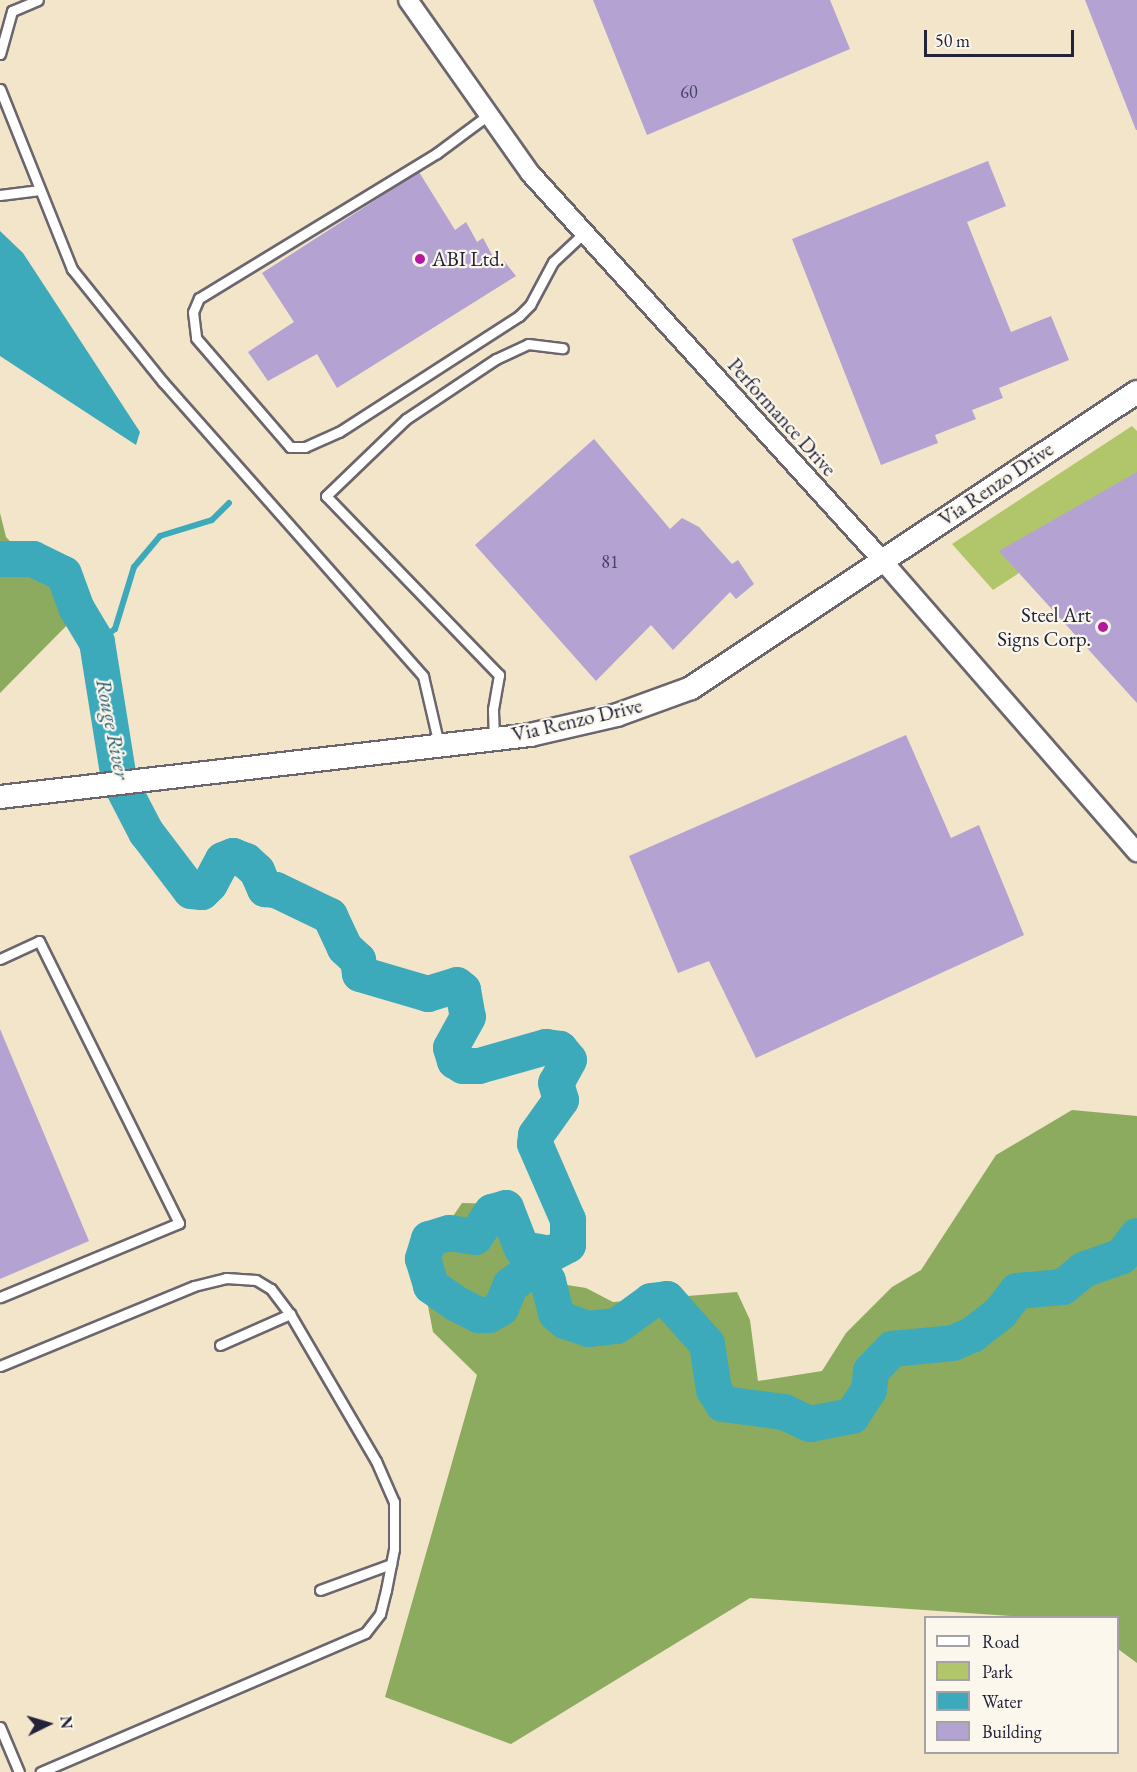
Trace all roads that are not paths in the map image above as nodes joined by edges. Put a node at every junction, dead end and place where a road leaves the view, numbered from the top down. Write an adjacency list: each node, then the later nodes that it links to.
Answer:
1 (38, 0): 3 (lane)
2 (408, 0): 5 (street, Performance Drive)
3 (0, 54)
4 (0, 89): 6 (lane)
5 (488, 115): 8 (street, Performance Drive); 8 (lane)
6 (40, 190): 7 (lane); 13 (lane)
7 (0, 195)
8 (584, 233): 11 (street, Performance Drive)
9 (564, 348): 12 (lane)
10 (1137, 392): 11 (street, Via Renzo Drive)
11 (882, 560): 12 (street, Via Renzo Drive); 15 (street, Performance Drive)
12 (494, 739): 13 (street, Via Renzo Drive)
13 (439, 745): 14 (street, Via Renzo Drive)
14 (0, 797)
15 (1137, 852)
16 (0, 959): 17 (lane)
17 (0, 1297)
18 (290, 1314): 19 (lane); 20 (lane); 21 (lane)
19 (220, 1345)
20 (0, 1366)
21 (391, 1564): 22 (lane); 25 (lane)
22 (320, 1590)
23 (0, 1727): 24 (lane)
24 (20, 1772)
25 (40, 1772)

